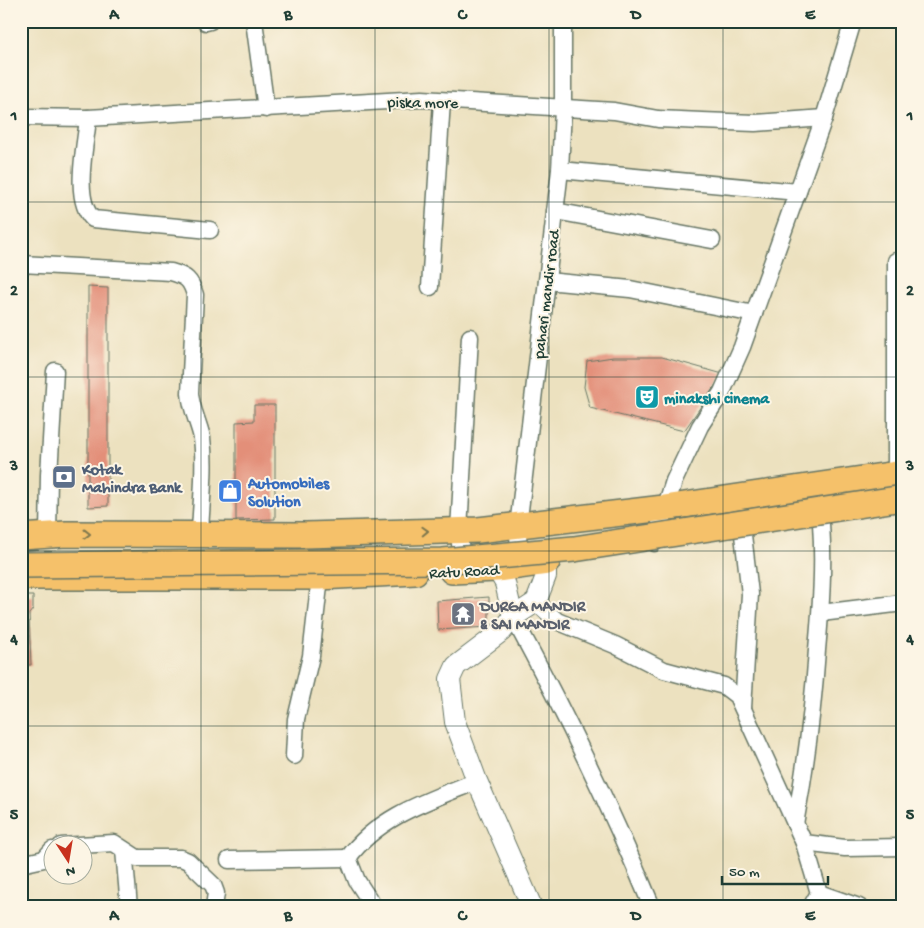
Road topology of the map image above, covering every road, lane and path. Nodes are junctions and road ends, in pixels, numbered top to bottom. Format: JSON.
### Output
{"nodes":[{"id":1,"x":210,"y":21,"type":"edge"},
{"id":2,"x":254,"y":21,"type":"edge"},
{"id":3,"x":563,"y":21,"type":"edge"},
{"id":4,"x":853,"y":21,"type":"edge"},
{"id":5,"x":206,"y":22,"type":"edge"},
{"id":6,"x":442,"y":100,"type":"junction"},
{"id":7,"x":266,"y":109,"type":"junction"},
{"id":8,"x":563,"y":109,"type":"junction"},
{"id":9,"x":21,"y":117,"type":"edge"},
{"id":10,"x":88,"y":118,"type":"junction"},
{"id":11,"x":824,"y":118,"type":"junction"},
{"id":12,"x":560,"y":170,"type":"junction"},
{"id":13,"x":798,"y":192,"type":"junction"},
{"id":14,"x":555,"y":211,"type":"junction"},
{"id":15,"x":210,"y":230,"type":"dead end"},
{"id":16,"x":712,"y":240,"type":"dead end"},
{"id":17,"x":896,"y":261,"type":"dead end"},
{"id":18,"x":21,"y":264,"type":"edge"},
{"id":19,"x":547,"y":281,"type":"junction"},
{"id":20,"x":430,"y":287,"type":"dead end"},
{"id":21,"x":754,"y":314,"type":"junction"},
{"id":22,"x":470,"y":337,"type":"dead end"},
{"id":23,"x":55,"y":371,"type":"dead end"},
{"id":24,"x":901,"y":477,"type":"edge"},
{"id":25,"x":903,"y":498,"type":"edge"},
{"id":26,"x":664,"y":508,"type":"junction"},
{"id":27,"x":903,"y":510,"type":"edge"},
{"id":28,"x":821,"y":523,"type":"junction"},
{"id":29,"x":518,"y":527,"type":"junction"},
{"id":30,"x":459,"y":530,"type":"junction"},
{"id":31,"x":200,"y":533,"type":"junction"},
{"id":32,"x":744,"y":535,"type":"junction"},
{"id":33,"x":48,"y":536,"type":"junction"},
{"id":34,"x":21,"y":537,"type":"edge"},
{"id":35,"x":652,"y":549,"type":"junction"},
{"id":36,"x":21,"y":552,"type":"edge"},
{"id":37,"x":546,"y":562,"type":"junction"},
{"id":38,"x":21,"y":566,"type":"edge"},
{"id":39,"x":508,"y":568,"type":"junction"},
{"id":40,"x":463,"y":570,"type":"junction"},
{"id":41,"x":21,"y":577,"type":"edge"},
{"id":42,"x":320,"y":577,"type":"junction"},
{"id":43,"x":536,"y":602,"type":"junction"},
{"id":44,"x":903,"y":603,"type":"edge"},
{"id":45,"x":821,"y":613,"type":"junction"},
{"id":46,"x":513,"y":617,"type":"junction"},
{"id":47,"x":743,"y":708,"type":"junction"},
{"id":48,"x":294,"y":756,"type":"dead end"},
{"id":49,"x":477,"y":781,"type":"junction"},
{"id":50,"x":795,"y":824,"type":"junction"},
{"id":51,"x":92,"y":843,"type":"edge"},
{"id":52,"x":804,"y":843,"type":"junction"},
{"id":53,"x":903,"y":847,"type":"edge"},
{"id":54,"x":124,"y":850,"type":"junction"},
{"id":55,"x":348,"y":858,"type":"junction"},
{"id":56,"x":42,"y":860,"type":"edge"},
{"id":57,"x":229,"y":860,"type":"dead end"},
{"id":58,"x":21,"y":864,"type":"edge"},
{"id":59,"x":815,"y":900,"type":"edge"},
{"id":60,"x":129,"y":907,"type":"edge"},
{"id":61,"x":214,"y":907,"type":"edge"},
{"id":62,"x":374,"y":907,"type":"edge"},
{"id":63,"x":532,"y":907,"type":"edge"},
{"id":64,"x":652,"y":907,"type":"edge"},
{"id":65,"x":859,"y":907,"type":"edge"}],
"edges":[{"from":1,"to":5,"type":"street"},
{"from":2,"to":7,"type":"street"},
{"from":3,"to":8,"type":"street","name":"pahari mandir road"},
{"from":4,"to":11,"type":"street"},
{"from":6,"to":7,"type":"street","name":"piska more"},
{"from":6,"to":8,"type":"street","name":"piska more"},
{"from":6,"to":20,"type":"street"},
{"from":7,"to":10,"type":"street","name":"piska more"},
{"from":8,"to":11,"type":"street","name":"piska more"},
{"from":8,"to":12,"type":"street","name":"pahari mandir road"},
{"from":9,"to":10,"type":"street","name":"piska more"},
{"from":10,"to":15,"type":"street"},
{"from":11,"to":13,"type":"street"},
{"from":12,"to":13,"type":"street"},
{"from":12,"to":14,"type":"street","name":"pahari mandir road"},
{"from":13,"to":21,"type":"street"},
{"from":14,"to":16,"type":"street"},
{"from":14,"to":19,"type":"street","name":"pahari mandir road"},
{"from":17,"to":24,"type":"street"},
{"from":18,"to":31,"type":"street"},
{"from":19,"to":21,"type":"street"},
{"from":19,"to":29,"type":"street","name":"pahari mandir road"},
{"from":21,"to":26,"type":"street"},
{"from":22,"to":30,"type":"street"},
{"from":23,"to":33,"type":"street"},
{"from":24,"to":26,"type":"main road"},
{"from":24,"to":36,"type":"main road"},
{"from":25,"to":38,"type":"main road","bridge":true},
{"from":26,"to":29,"type":"main road"},
{"from":26,"to":35,"type":"street"},
{"from":27,"to":28,"type":"main road","name":"Ratu Road"},
{"from":28,"to":32,"type":"main road","name":"Ratu Road"},
{"from":28,"to":45,"type":"street"},
{"from":29,"to":30,"type":"main road"},
{"from":29,"to":39,"type":"street","name":"pahari mandir road"},
{"from":31,"to":30,"type":"main road","one_way":true},
{"from":30,"to":40,"type":"street"},
{"from":33,"to":31,"type":"main road","one_way":true},
{"from":32,"to":35,"type":"main road","name":"Ratu Road"},
{"from":32,"to":47,"type":"street"},
{"from":33,"to":34,"type":"main road"},
{"from":35,"to":37,"type":"main road","name":"Ratu Road"},
{"from":37,"to":39,"type":"main road","name":"Ratu Road"},
{"from":37,"to":43,"type":"street"},
{"from":39,"to":40,"type":"main road","name":"Ratu Road"},
{"from":39,"to":46,"type":"street"},
{"from":40,"to":42,"type":"main road","name":"Ratu Road"},
{"from":41,"to":42,"type":"main road","name":"Ratu Road"},
{"from":42,"to":48,"type":"street"},
{"from":43,"to":46,"type":"street"},
{"from":43,"to":47,"type":"street"},
{"from":44,"to":45,"type":"street"},
{"from":45,"to":50,"type":"street"},
{"from":46,"to":49,"type":"street"},
{"from":46,"to":64,"type":"street"},
{"from":47,"to":50,"type":"street"},
{"from":49,"to":55,"type":"street"},
{"from":49,"to":63,"type":"street"},
{"from":50,"to":52,"type":"street"},
{"from":51,"to":54,"type":"street"},
{"from":52,"to":53,"type":"street"},
{"from":52,"to":59,"type":"street"},
{"from":54,"to":60,"type":"street"},
{"from":54,"to":61,"type":"street"},
{"from":55,"to":57,"type":"street"},
{"from":55,"to":62,"type":"street"},
{"from":56,"to":58,"type":"street"},
{"from":59,"to":65,"type":"street"}]}
